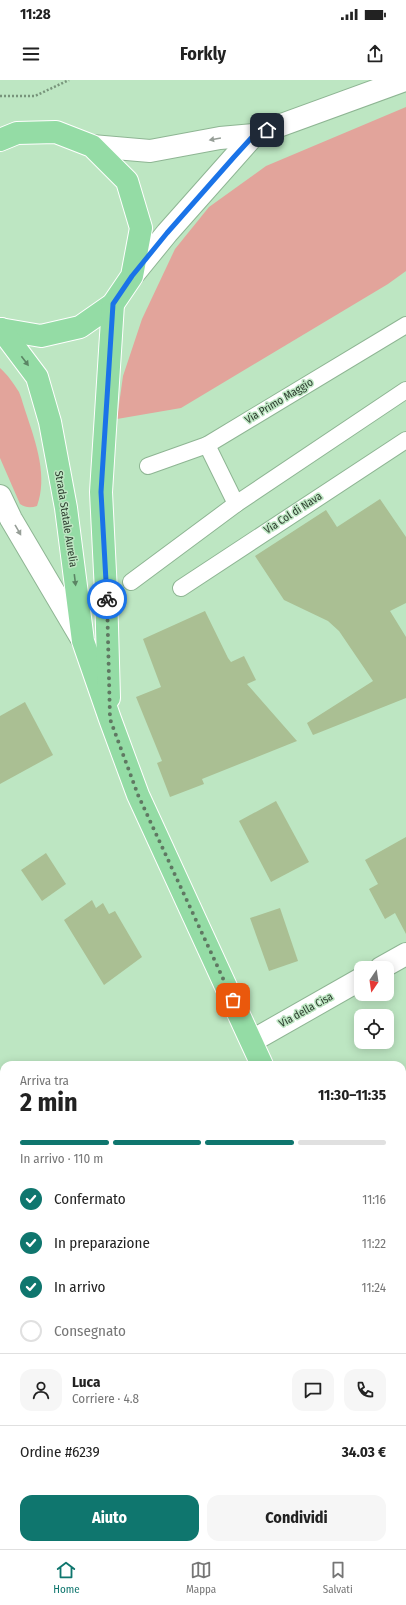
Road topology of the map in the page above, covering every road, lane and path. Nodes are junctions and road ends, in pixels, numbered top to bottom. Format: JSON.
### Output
{"nodes":[{"id":1,"x":69,"y":80,"type":"edge"},
{"id":2,"x":405,"y":80,"type":"edge"},
{"id":3,"x":0,"y":96,"type":"edge"},
{"id":4,"x":6,"y":133,"type":"edge"},
{"id":5,"x":254,"y":135,"type":"junction"},
{"id":6,"x":92,"y":146,"type":"junction"},
{"id":7,"x":132,"y":276,"type":"junction"},
{"id":8,"x":113,"y":304,"type":"junction"},
{"id":9,"x":406,"y":324,"type":"edge"},
{"id":10,"x":0,"y":329,"type":"edge"},
{"id":11,"x":406,"y":390,"type":"edge"},
{"id":12,"x":406,"y":440,"type":"edge"},
{"id":13,"x":207,"y":445,"type":"junction"},
{"id":14,"x":148,"y":466,"type":"dead end"},
{"id":15,"x":0,"y":496,"type":"edge"},
{"id":16,"x":236,"y":504,"type":"junction"},
{"id":17,"x":131,"y":582,"type":"dead end"},
{"id":18,"x":181,"y":588,"type":"dead end"},
{"id":19,"x":83,"y":641,"type":"junction"},
{"id":20,"x":110,"y":719,"type":"junction"},
{"id":21,"x":406,"y":954,"type":"edge"},
{"id":22,"x":394,"y":961,"type":"edge"},
{"id":23,"x":354,"y":983,"type":"edge"},
{"id":24,"x":252,"y":1041,"type":"junction"},
{"id":25,"x":260,"y":1061,"type":"edge"}],
"edges":[{"from":1,"to":3,"type":"path"},
{"from":2,"to":5,"type":"street"},
{"from":4,"to":6,"type":"main road"},
{"from":5,"to":6,"type":"street","one_way":true},
{"from":5,"to":7,"type":"street"},
{"from":6,"to":7,"type":"main road"},
{"from":7,"to":8,"type":"main road"},
{"from":8,"to":10,"type":"main road"},
{"from":8,"to":20,"type":"main road","name":"Strada Statale Aurelia"},
{"from":9,"to":13,"type":"lane","name":"Via Primo Maggio"},
{"from":10,"to":19,"type":"main road","name":"Strada Statale Aurelia","one_way":true},
{"from":11,"to":16,"type":"lane"},
{"from":12,"to":18,"type":"lane","name":"Via Col di Nava"},
{"from":13,"to":14,"type":"lane","name":"Via Primo Maggio"},
{"from":13,"to":16,"type":"lane"},
{"from":15,"to":19,"type":"street","one_way":true},
{"from":16,"to":17,"type":"lane"},
{"from":19,"to":20,"type":"main road","name":"Strada Statale Aurelia"},
{"from":20,"to":24,"type":"main road","name":"Strada Statale Aurelia"},
{"from":21,"to":22,"type":"street"},
{"from":23,"to":24,"type":"street","name":"Via della Cisa"},
{"from":24,"to":25,"type":"main road","name":"Strada Statale Aurelia"}]}
